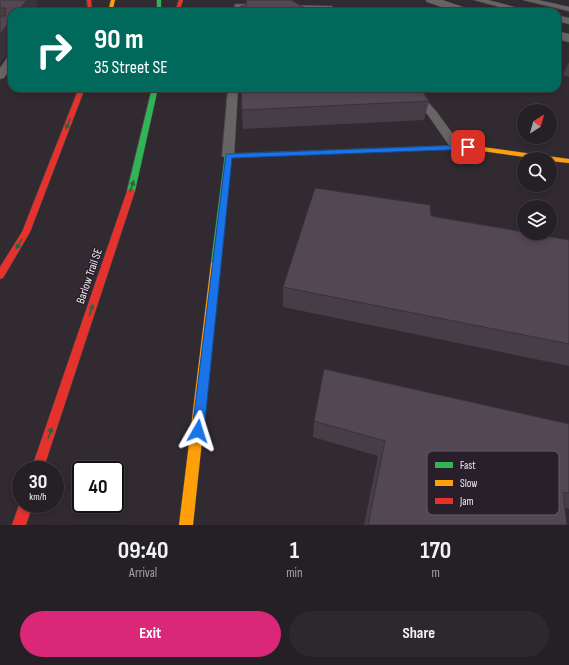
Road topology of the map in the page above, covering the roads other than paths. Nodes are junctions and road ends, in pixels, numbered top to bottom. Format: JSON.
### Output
{"nodes":[{"id":1,"x":431,"y":0,"type":"edge"},
{"id":2,"x":478,"y":0,"type":"edge"},
{"id":3,"x":527,"y":0,"type":"edge"},
{"id":4,"x":238,"y":6,"type":"edge"},
{"id":5,"x":329,"y":8,"type":"edge"},
{"id":6,"x":456,"y":8,"type":"edge"},
{"id":7,"x":512,"y":8,"type":"edge"},
{"id":8,"x":561,"y":8,"type":"edge"},
{"id":9,"x":8,"y":63,"type":"edge"},
{"id":10,"x":0,"y":76,"type":"edge"},
{"id":11,"x":80,"y":92,"type":"edge"},
{"id":12,"x":154,"y":92,"type":"edge"},
{"id":13,"x":233,"y":92,"type":"edge"},
{"id":14,"x":413,"y":92,"type":"edge"},
{"id":15,"x":457,"y":148,"type":"junction"},
{"id":16,"x":228,"y":156,"type":"junction"},
{"id":17,"x":569,"y":161,"type":"edge"},
{"id":18,"x":0,"y":275,"type":"edge"},
{"id":19,"x":40,"y":461,"type":"edge"},
{"id":20,"x":23,"y":513,"type":"edge"},
{"id":21,"x":19,"y":525,"type":"edge"},
{"id":22,"x":186,"y":525,"type":"edge"}],
"edges":[{"from":1,"to":6,"type":"street"},
{"from":2,"to":7,"type":"lane"},
{"from":3,"to":8,"type":"lane"},
{"from":4,"to":5,"type":"lane"},
{"from":9,"to":10,"type":"lane"},
{"from":11,"to":18,"type":"main road","one_way":true},
{"from":19,"to":12,"type":"main road","name":"Barlow Trail SE","one_way":true},
{"from":13,"to":16,"type":"lane"},
{"from":14,"to":15,"type":"lane"},
{"from":15,"to":16,"type":"main road"},
{"from":15,"to":17,"type":"main road"},
{"from":16,"to":22,"type":"main road"},
{"from":20,"to":21,"type":"main road"}]}
